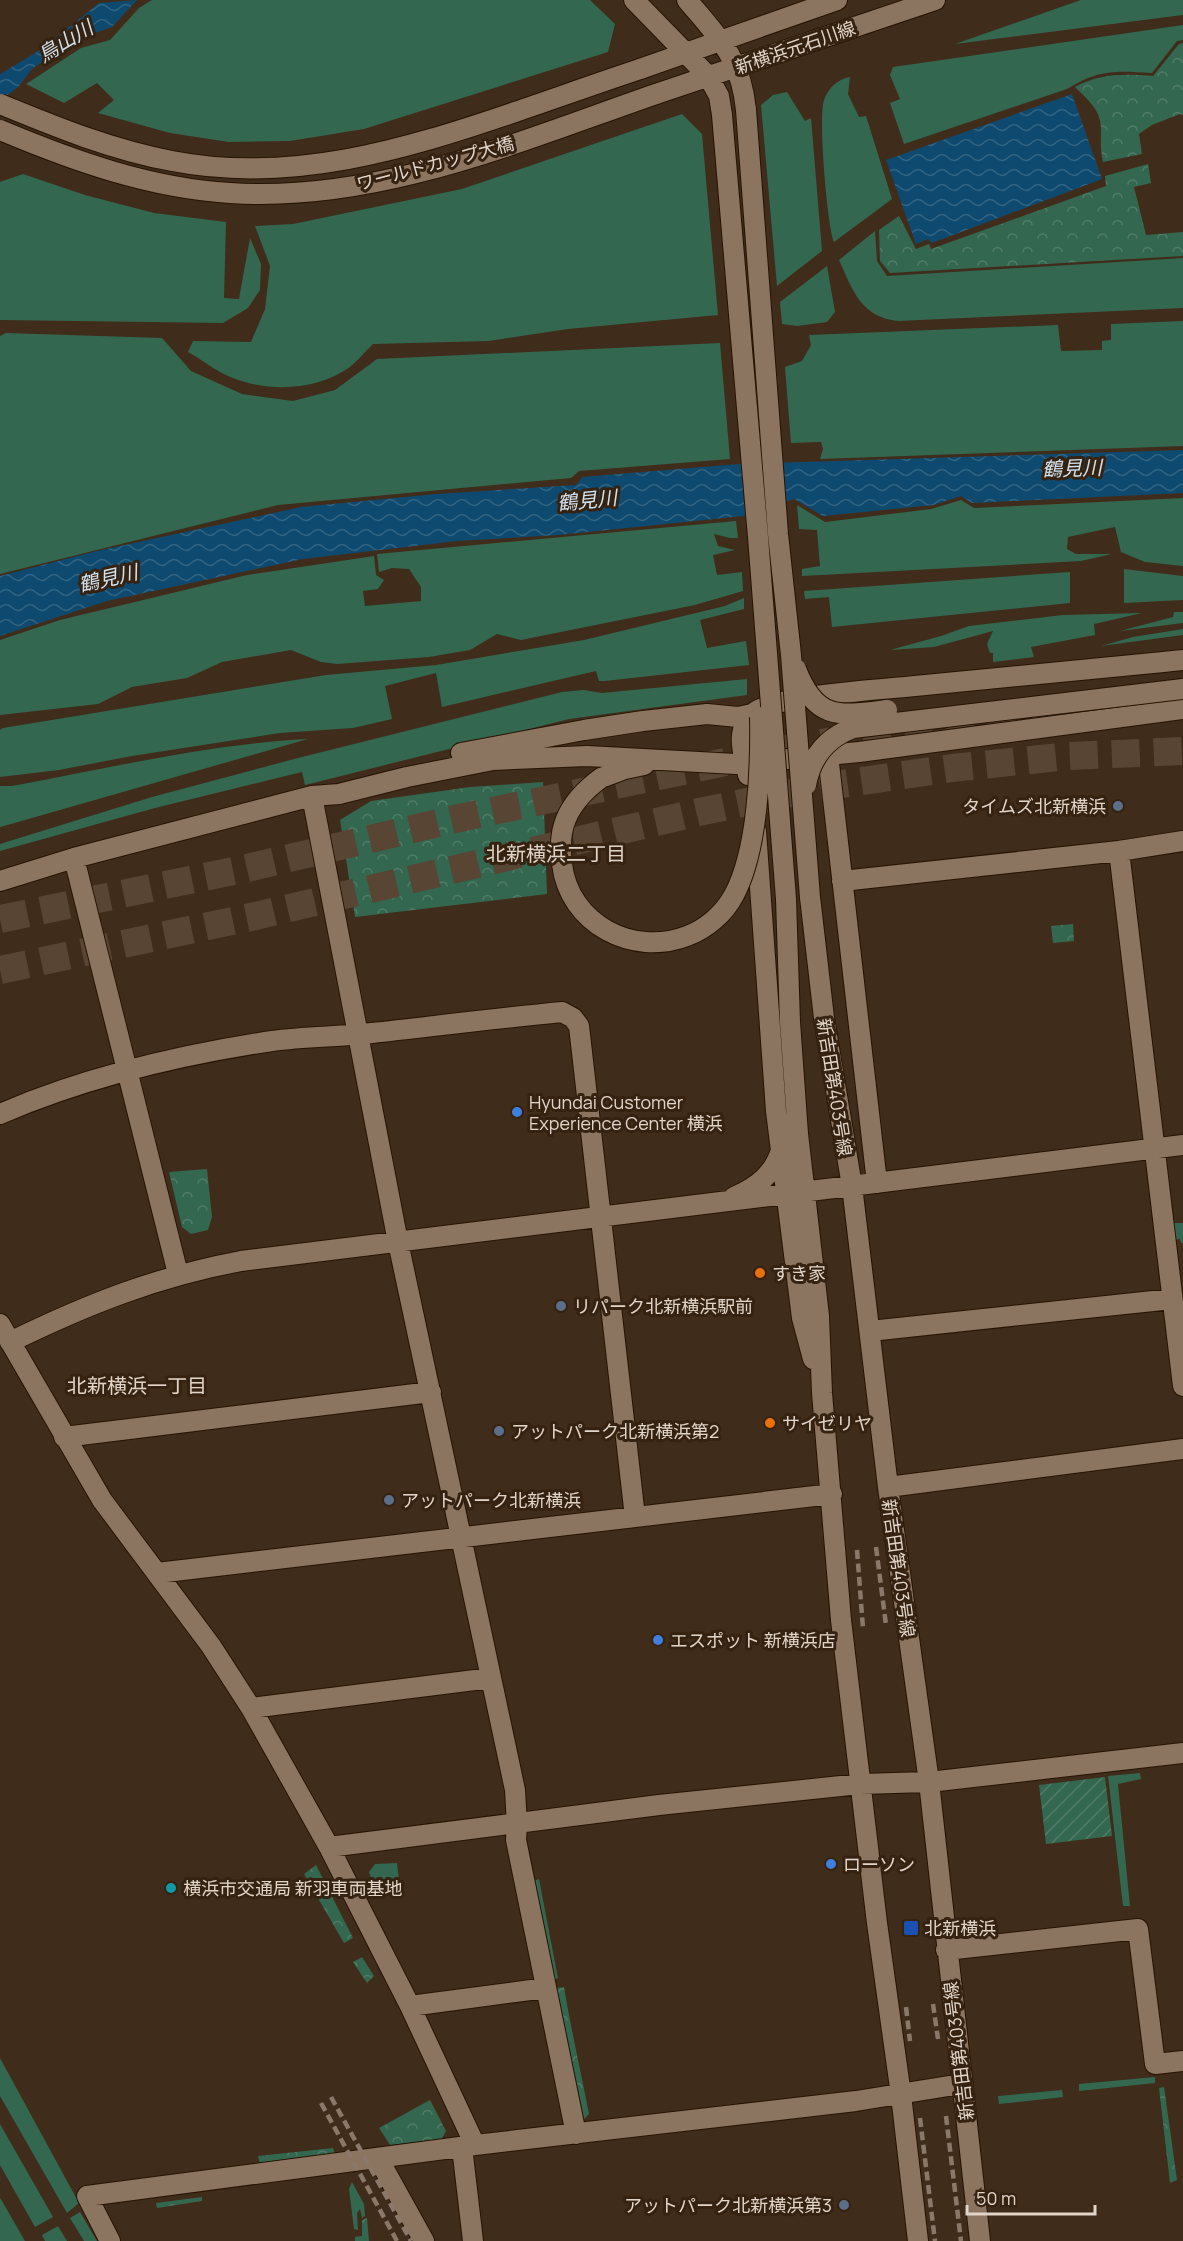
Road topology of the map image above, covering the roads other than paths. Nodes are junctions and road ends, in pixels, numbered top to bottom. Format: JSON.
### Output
{"nodes":[{"id":1,"x":634,"y":0,"type":"edge"},
{"id":2,"x":687,"y":0,"type":"edge"},
{"id":3,"x":837,"y":0,"type":"edge"},
{"id":4,"x":935,"y":0,"type":"edge"},
{"id":5,"x":721,"y":39,"type":"junction"},
{"id":6,"x":686,"y":52,"type":"junction"},
{"id":7,"x":737,"y":66,"type":"junction"},
{"id":8,"x":640,"y":69,"type":"joint"},
{"id":9,"x":708,"y":76,"type":"junction"},
{"id":10,"x":656,"y":94,"type":"joint"},
{"id":11,"x":0,"y":104,"type":"edge"},
{"id":12,"x":0,"y":130,"type":"edge"},
{"id":13,"x":791,"y":655,"type":"junction"},
{"id":14,"x":767,"y":657,"type":"junction"},
{"id":15,"x":1183,"y":660,"type":"edge"},
{"id":16,"x":1183,"y":677,"type":"edge"},
{"id":17,"x":1183,"y":689,"type":"edge"},
{"id":18,"x":1183,"y":709,"type":"edge"},
{"id":19,"x":757,"y":710,"type":"junction"},
{"id":20,"x":828,"y":755,"type":"junction"},
{"id":21,"x":674,"y":761,"type":"junction"},
{"id":22,"x":745,"y":764,"type":"junction"},
{"id":23,"x":312,"y":796,"type":"junction"},
{"id":24,"x":802,"y":802,"type":"junction"},
{"id":25,"x":1183,"y":841,"type":"edge"},
{"id":26,"x":1119,"y":851,"type":"junction"},
{"id":27,"x":74,"y":858,"type":"junction"},
{"id":28,"x":0,"y":881,"type":"edge"},
{"id":29,"x":842,"y":881,"type":"junction"},
{"id":30,"x":357,"y":1035,"type":"junction"},
{"id":31,"x":126,"y":1071,"type":"junction"},
{"id":32,"x":0,"y":1114,"type":"edge"},
{"id":33,"x":1183,"y":1145,"type":"edge"},
{"id":34,"x":1154,"y":1148,"type":"junction"},
{"id":35,"x":781,"y":1150,"type":"junction"},
{"id":36,"x":877,"y":1183,"type":"junction"},
{"id":37,"x":852,"y":1186,"type":"junction"},
{"id":38,"x":796,"y":1193,"type":"junction"},
{"id":39,"x":718,"y":1203,"type":"junction"},
{"id":40,"x":601,"y":1218,"type":"junction"},
{"id":41,"x":398,"y":1242,"type":"junction"},
{"id":42,"x":178,"y":1274,"type":"junction"},
{"id":43,"x":1172,"y":1299,"type":"junction"},
{"id":44,"x":0,"y":1324,"type":"edge"},
{"id":45,"x":870,"y":1331,"type":"junction"},
{"id":46,"x":10,"y":1342,"type":"junction"},
{"id":47,"x":1183,"y":1386,"type":"edge"},
{"id":48,"x":431,"y":1392,"type":"junction"},
{"id":49,"x":64,"y":1437,"type":"junction"},
{"id":50,"x":1183,"y":1449,"type":"edge"},
{"id":51,"x":888,"y":1487,"type":"junction"},
{"id":52,"x":832,"y":1494,"type":"junction"},
{"id":53,"x":635,"y":1517,"type":"junction"},
{"id":54,"x":462,"y":1537,"type":"junction"},
{"id":55,"x":157,"y":1574,"type":"junction"},
{"id":56,"x":491,"y":1678,"type":"junction"},
{"id":57,"x":251,"y":1708,"type":"junction"},
{"id":58,"x":1183,"y":1753,"type":"edge"},
{"id":59,"x":929,"y":1782,"type":"junction"},
{"id":60,"x":860,"y":1784,"type":"junction"},
{"id":61,"x":517,"y":1825,"type":"junction"},
{"id":62,"x":329,"y":1847,"type":"junction"},
{"id":63,"x":946,"y":1950,"type":"junction"},
{"id":64,"x":546,"y":1988,"type":"junction"},
{"id":65,"x":411,"y":2007,"type":"junction"},
{"id":66,"x":1183,"y":2061,"type":"edge"},
{"id":67,"x":961,"y":2084,"type":"junction"},
{"id":68,"x":901,"y":2095,"type":"junction"},
{"id":69,"x":576,"y":2134,"type":"junction"},
{"id":70,"x":469,"y":2146,"type":"junction"},
{"id":71,"x":378,"y":2158,"type":"junction"},
{"id":72,"x":110,"y":2241,"type":"edge"},
{"id":73,"x":424,"y":2241,"type":"edge"},
{"id":74,"x":473,"y":2241,"type":"edge"},
{"id":75,"x":918,"y":2241,"type":"edge"},
{"id":76,"x":980,"y":2241,"type":"edge"}],
"edges":[{"from":1,"to":6,"type":"street","name":"新吉田第403号線"},
{"from":2,"to":5,"type":"street"},
{"from":3,"to":5,"type":"street","name":"新横浜元石川線"},
{"from":4,"to":7,"type":"street","name":"新横浜元石川線"},
{"from":5,"to":6,"type":"street","name":"新横浜元石川線"},
{"from":5,"to":7,"type":"street"},
{"from":6,"to":8,"type":"street","name":"新横浜元石川線"},
{"from":6,"to":9,"type":"street","name":"新吉田第403号線"},
{"from":7,"to":9,"type":"street","name":"新横浜元石川線"},
{"from":7,"to":13,"type":"street","bridge":true},
{"from":8,"to":11,"type":"street","name":"ワールドカップ大橋","bridge":true},
{"from":9,"to":10,"type":"street","name":"新横浜元石川線"},
{"from":9,"to":14,"type":"street","name":"新吉田第403号線","bridge":true},
{"from":10,"to":12,"type":"street","name":"ワールドカップ大橋","bridge":true},
{"from":13,"to":16,"type":"street","bridge":true},
{"from":13,"to":24,"type":"street","name":"新吉田第403号線","bridge":true},
{"from":14,"to":21,"type":"street","bridge":true},
{"from":14,"to":38,"type":"street","name":"新吉田第403号線","bridge":true},
{"from":15,"to":19,"type":"street"},
{"from":17,"to":24,"type":"street","bridge":true},
{"from":18,"to":20,"type":"street"},
{"from":19,"to":22,"type":"street"},
{"from":19,"to":23,"type":"street"},
{"from":20,"to":22,"type":"street"},
{"from":20,"to":29,"type":"street"},
{"from":21,"to":22,"type":"street"},
{"from":21,"to":23,"type":"street"},
{"from":22,"to":35,"type":"street"},
{"from":23,"to":27,"type":"street"},
{"from":23,"to":30,"type":"street"},
{"from":24,"to":37,"type":"street","name":"新吉田第403号線","bridge":true},
{"from":25,"to":26,"type":"street"},
{"from":26,"to":29,"type":"street"},
{"from":26,"to":34,"type":"street"},
{"from":27,"to":28,"type":"street"},
{"from":27,"to":31,"type":"street"},
{"from":29,"to":36,"type":"street"},
{"from":30,"to":31,"type":"street"},
{"from":30,"to":40,"type":"street"},
{"from":30,"to":41,"type":"street"},
{"from":31,"to":32,"type":"street"},
{"from":31,"to":42,"type":"street"},
{"from":33,"to":34,"type":"street"},
{"from":34,"to":36,"type":"street"},
{"from":34,"to":43,"type":"street"},
{"from":35,"to":38,"type":"street"},
{"from":35,"to":39,"type":"street"},
{"from":36,"to":37,"type":"street"},
{"from":37,"to":38,"type":"street"},
{"from":37,"to":45,"type":"street","name":"新吉田第403号線"},
{"from":38,"to":39,"type":"street"},
{"from":38,"to":52,"type":"street","name":"新吉田第403号線"},
{"from":39,"to":40,"type":"street"},
{"from":40,"to":41,"type":"street"},
{"from":40,"to":53,"type":"street"},
{"from":41,"to":42,"type":"street"},
{"from":41,"to":48,"type":"street"},
{"from":42,"to":46,"type":"street"},
{"from":43,"to":45,"type":"street"},
{"from":43,"to":47,"type":"street"},
{"from":44,"to":46,"type":"street"},
{"from":45,"to":51,"type":"street","name":"新吉田第403号線"},
{"from":46,"to":49,"type":"street"},
{"from":48,"to":49,"type":"street"},
{"from":48,"to":54,"type":"street"},
{"from":49,"to":55,"type":"street"},
{"from":50,"to":51,"type":"street"},
{"from":51,"to":59,"type":"street","name":"新吉田第403号線"},
{"from":52,"to":53,"type":"street"},
{"from":52,"to":60,"type":"street","name":"新吉田第403号線"},
{"from":53,"to":54,"type":"street"},
{"from":54,"to":55,"type":"street"},
{"from":54,"to":56,"type":"street"},
{"from":55,"to":57,"type":"street"},
{"from":56,"to":57,"type":"street"},
{"from":56,"to":61,"type":"street"},
{"from":57,"to":62,"type":"street"},
{"from":58,"to":59,"type":"street"},
{"from":59,"to":60,"type":"street"},
{"from":59,"to":63,"type":"street","name":"新吉田第403号線"},
{"from":60,"to":61,"type":"street"},
{"from":60,"to":68,"type":"street","name":"新吉田第403号線"},
{"from":61,"to":62,"type":"street"},
{"from":61,"to":64,"type":"street"},
{"from":62,"to":65,"type":"street"},
{"from":63,"to":66,"type":"street"},
{"from":63,"to":67,"type":"street","name":"新吉田第403号線"},
{"from":64,"to":65,"type":"street"},
{"from":64,"to":69,"type":"street"},
{"from":65,"to":70,"type":"street"},
{"from":67,"to":68,"type":"street"},
{"from":67,"to":76,"type":"street","name":"新吉田第403号線"},
{"from":68,"to":69,"type":"street"},
{"from":68,"to":75,"type":"street","name":"新吉田第403号線"},
{"from":69,"to":70,"type":"street"},
{"from":70,"to":71,"type":"street"},
{"from":70,"to":74,"type":"street"},
{"from":71,"to":72,"type":"street"},
{"from":71,"to":73,"type":"street"}]}
